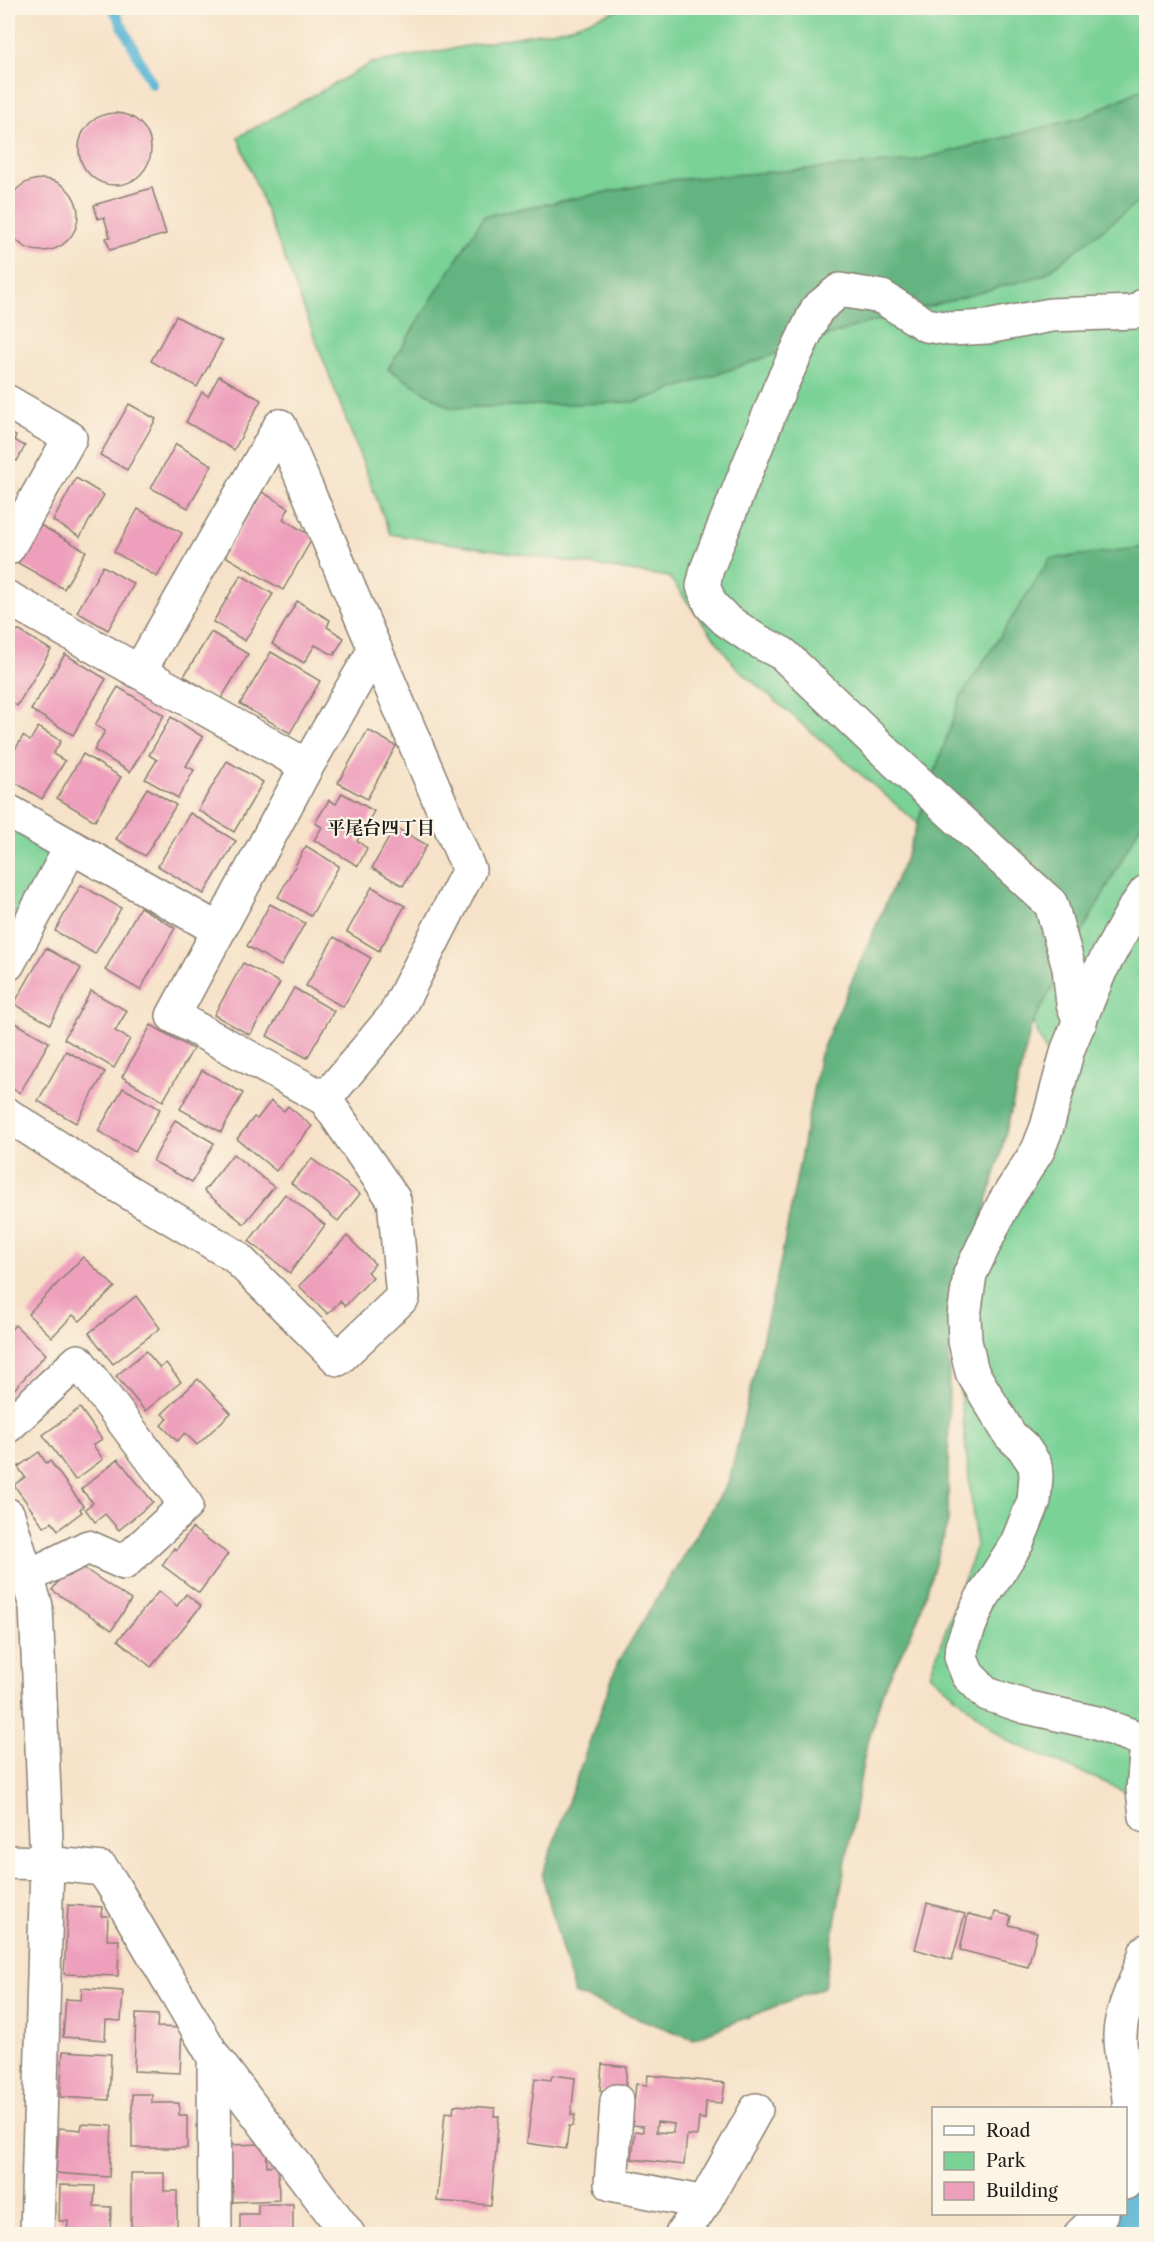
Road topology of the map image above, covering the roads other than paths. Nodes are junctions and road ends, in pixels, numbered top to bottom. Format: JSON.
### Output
{"nodes":[{"id":1,"x":1146,"y":304,"type":"edge"},
{"id":2,"x":8,"y":402,"type":"edge"},
{"id":3,"x":8,"y":548,"type":"edge"},
{"id":4,"x":8,"y":598,"type":"edge"},
{"id":5,"x":375,"y":650,"type":"junction"},
{"id":6,"x":139,"y":672,"type":"junction"},
{"id":7,"x":307,"y":766,"type":"junction"},
{"id":8,"x":8,"y":811,"type":"edge"},
{"id":9,"x":71,"y":847,"type":"junction"},
{"id":10,"x":1146,"y":892,"type":"edge"},
{"id":11,"x":219,"y":930,"type":"junction"},
{"id":12,"x":8,"y":964,"type":"edge"},
{"id":13,"x":1080,"y":1022,"type":"junction"},
{"id":14,"x":325,"y":1099,"type":"junction"},
{"id":15,"x":8,"y":1115,"type":"edge"},
{"id":16,"x":8,"y":1426,"type":"edge"},
{"id":17,"x":8,"y":1515,"type":"edge"},
{"id":18,"x":27,"y":1577,"type":"junction"},
{"id":19,"x":1146,"y":1741,"type":"edge"},
{"id":20,"x":1146,"y":1754,"type":"edge"},
{"id":21,"x":1146,"y":1816,"type":"edge"},
{"id":22,"x":8,"y":1862,"type":"edge"},
{"id":23,"x":47,"y":1863,"type":"junction"},
{"id":24,"x":1146,"y":1951,"type":"edge"},
{"id":25,"x":214,"y":2057,"type":"junction"},
{"id":26,"x":617,"y":2101,"type":"dead end"},
{"id":27,"x":756,"y":2110,"type":"dead end"},
{"id":28,"x":1127,"y":2172,"type":"edge"},
{"id":29,"x":704,"y":2203,"type":"junction"},
{"id":30,"x":1101,"y":2215,"type":"edge"},
{"id":31,"x":37,"y":2235,"type":"edge"},
{"id":32,"x":215,"y":2235,"type":"edge"},
{"id":33,"x":348,"y":2235,"type":"edge"},
{"id":34,"x":682,"y":2235,"type":"edge"},
{"id":35,"x":1081,"y":2235,"type":"edge"}],
"edges":[{"from":1,"to":13,"type":"street"},
{"from":2,"to":3,"type":"street"},
{"from":4,"to":6,"type":"street"},
{"from":5,"to":6,"type":"street"},
{"from":5,"to":7,"type":"street"},
{"from":5,"to":14,"type":"street"},
{"from":6,"to":7,"type":"street"},
{"from":7,"to":11,"type":"street"},
{"from":8,"to":9,"type":"street"},
{"from":9,"to":11,"type":"street"},
{"from":9,"to":12,"type":"street"},
{"from":10,"to":13,"type":"street"},
{"from":11,"to":14,"type":"street"},
{"from":13,"to":19,"type":"street"},
{"from":14,"to":15,"type":"street"},
{"from":16,"to":18,"type":"street"},
{"from":17,"to":18,"type":"street"},
{"from":18,"to":23,"type":"street"},
{"from":20,"to":21,"type":"street"},
{"from":22,"to":23,"type":"street"},
{"from":23,"to":25,"type":"street"},
{"from":23,"to":31,"type":"street"},
{"from":24,"to":28,"type":"street"},
{"from":25,"to":32,"type":"street"},
{"from":25,"to":33,"type":"street"},
{"from":26,"to":29,"type":"street"},
{"from":27,"to":29,"type":"street"},
{"from":29,"to":34,"type":"street"},
{"from":30,"to":35,"type":"street"}]}
